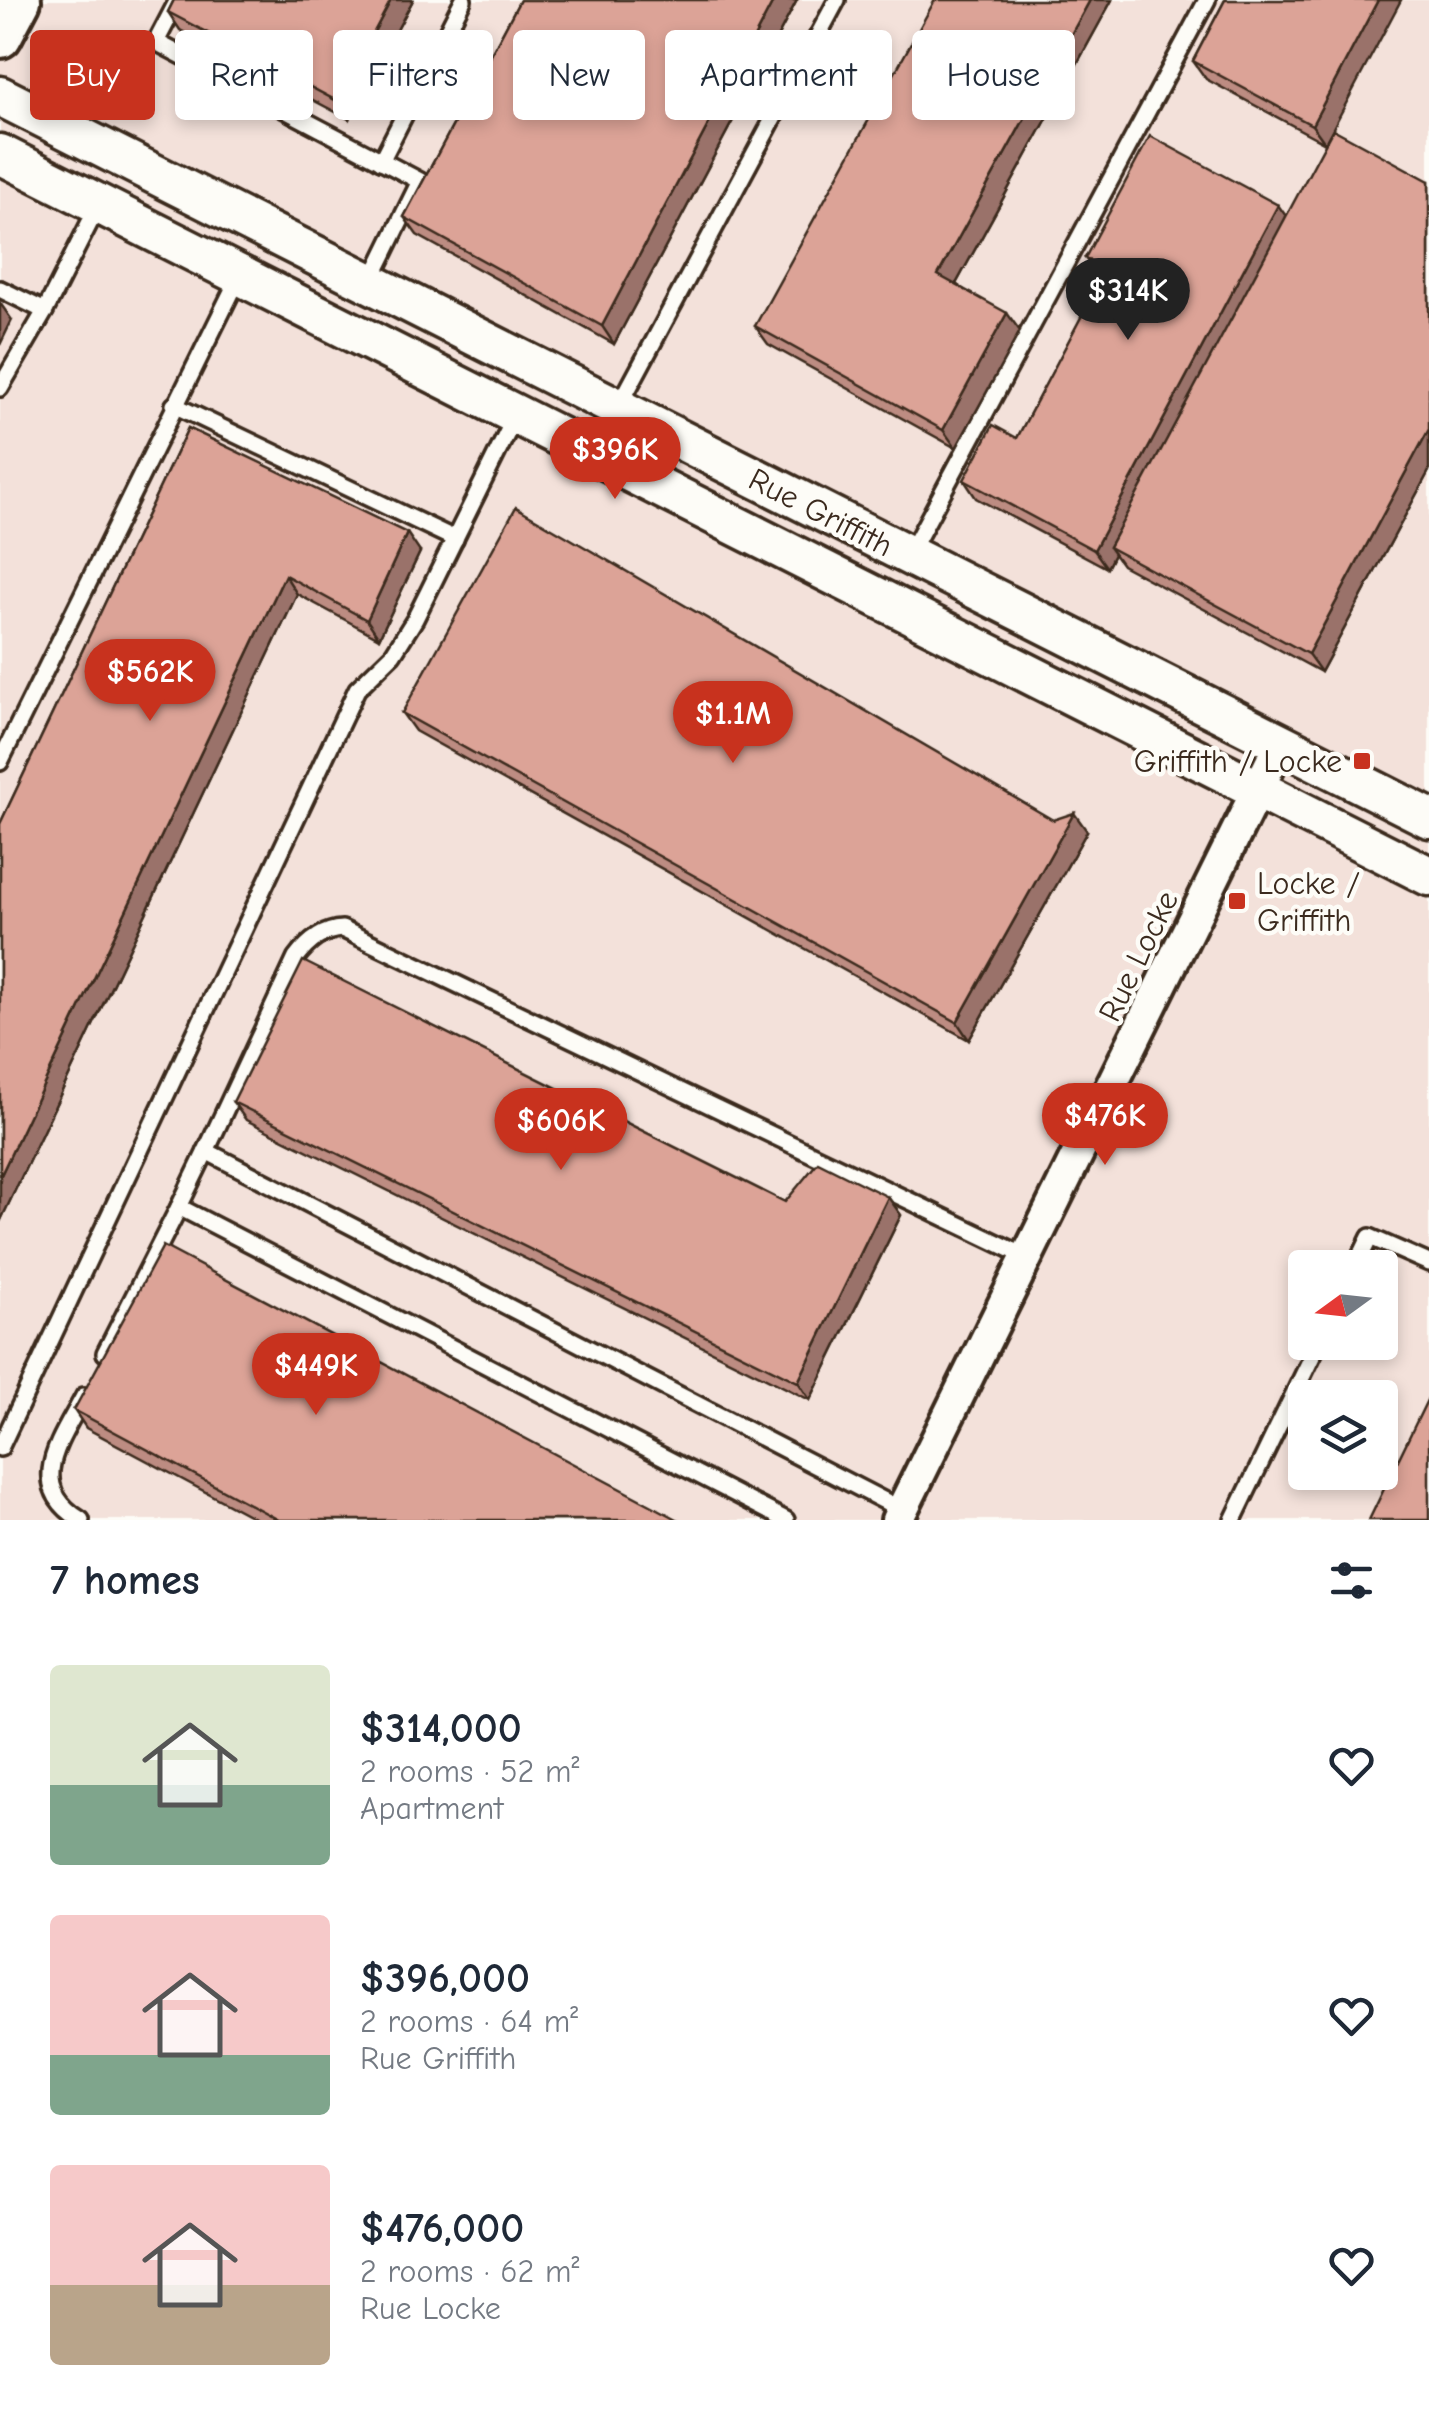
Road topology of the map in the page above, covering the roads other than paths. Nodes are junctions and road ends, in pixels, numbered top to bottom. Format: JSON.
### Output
{"nodes":[{"id":1,"x":19,"y":0,"type":"edge"},
{"id":2,"x":178,"y":0,"type":"edge"},
{"id":3,"x":463,"y":0,"type":"edge"},
{"id":4,"x":837,"y":0,"type":"edge"},
{"id":5,"x":1208,"y":0,"type":"edge"},
{"id":6,"x":0,"y":36,"type":"edge"},
{"id":7,"x":0,"y":96,"type":"edge"},
{"id":8,"x":0,"y":154,"type":"edge"},
{"id":9,"x":381,"y":160,"type":"junction"},
{"id":10,"x":99,"y":204,"type":"junction"},
{"id":11,"x":240,"y":275,"type":"junction"},
{"id":12,"x":370,"y":284,"type":"junction"},
{"id":13,"x":0,"y":289,"type":"edge"},
{"id":14,"x":45,"y":311,"type":"junction"},
{"id":15,"x":0,"y":388,"type":"edge"},
{"id":16,"x":174,"y":405,"type":"junction"},
{"id":17,"x":618,"y":409,"type":"junction"},
{"id":18,"x":516,"y":414,"type":"junction"},
{"id":19,"x":455,"y":539,"type":"junction"},
{"id":20,"x":908,"y":556,"type":"junction"},
{"id":21,"x":1280,"y":744,"type":"junction"},
{"id":22,"x":0,"y":762,"type":"edge"},
{"id":23,"x":1260,"y":790,"type":"junction"},
{"id":24,"x":1429,"y":818,"type":"edge"},
{"id":25,"x":1429,"y":876,"type":"edge"},
{"id":26,"x":206,"y":1152,"type":"junction"},
{"id":27,"x":180,"y":1207,"type":"junction"},
{"id":28,"x":1364,"y":1250,"type":"edge"},
{"id":29,"x":1027,"y":1257,"type":"junction"},
{"id":30,"x":1429,"y":1263,"type":"edge"},
{"id":31,"x":1310,"y":1360,"type":"edge"},
{"id":32,"x":100,"y":1364,"type":"edge"},
{"id":33,"x":91,"y":1382,"type":"edge"},
{"id":34,"x":0,"y":1448,"type":"edge"},
{"id":35,"x":899,"y":1515,"type":"edge"},
{"id":36,"x":81,"y":1520,"type":"edge"},
{"id":37,"x":786,"y":1520,"type":"edge"},
{"id":38,"x":1233,"y":1520,"type":"edge"}],
"edges":[{"from":1,"to":6,"type":"main road"},
{"from":2,"to":9,"type":"lane"},
{"from":3,"to":9,"type":"lane"},
{"from":4,"to":17,"type":"lane"},
{"from":5,"to":20,"type":"lane"},
{"from":7,"to":12,"type":"street","name":"Rue Griffith"},
{"from":8,"to":10,"type":"street","name":"Rue Griffith"},
{"from":9,"to":12,"type":"lane"},
{"from":10,"to":11,"type":"street","name":"Rue Griffith"},
{"from":10,"to":14,"type":"lane"},
{"from":11,"to":16,"type":"lane"},
{"from":11,"to":18,"type":"street","name":"Rue Griffith"},
{"from":12,"to":17,"type":"street","name":"Rue Griffith"},
{"from":13,"to":14,"type":"lane"},
{"from":14,"to":15,"type":"lane"},
{"from":16,"to":19,"type":"lane"},
{"from":16,"to":22,"type":"lane"},
{"from":17,"to":20,"type":"street","name":"Rue Griffith"},
{"from":18,"to":19,"type":"lane"},
{"from":18,"to":23,"type":"street","name":"Rue Griffith"},
{"from":19,"to":34,"type":"lane"},
{"from":20,"to":21,"type":"street","name":"Rue Griffith"},
{"from":21,"to":23,"type":"street","name":"Rue Locke"},
{"from":21,"to":24,"type":"street","name":"Rue Griffith"},
{"from":23,"to":25,"type":"street","name":"Rue Griffith"},
{"from":23,"to":29,"type":"street","name":"Rue Locke"},
{"from":26,"to":27,"type":"lane"},
{"from":26,"to":29,"type":"lane"},
{"from":26,"to":35,"type":"lane"},
{"from":27,"to":32,"type":"lane"},
{"from":27,"to":37,"type":"lane"},
{"from":28,"to":30,"type":"lane"},
{"from":29,"to":35,"type":"street","name":"Rue Locke"},
{"from":31,"to":38,"type":"lane"},
{"from":33,"to":36,"type":"lane"}]}
